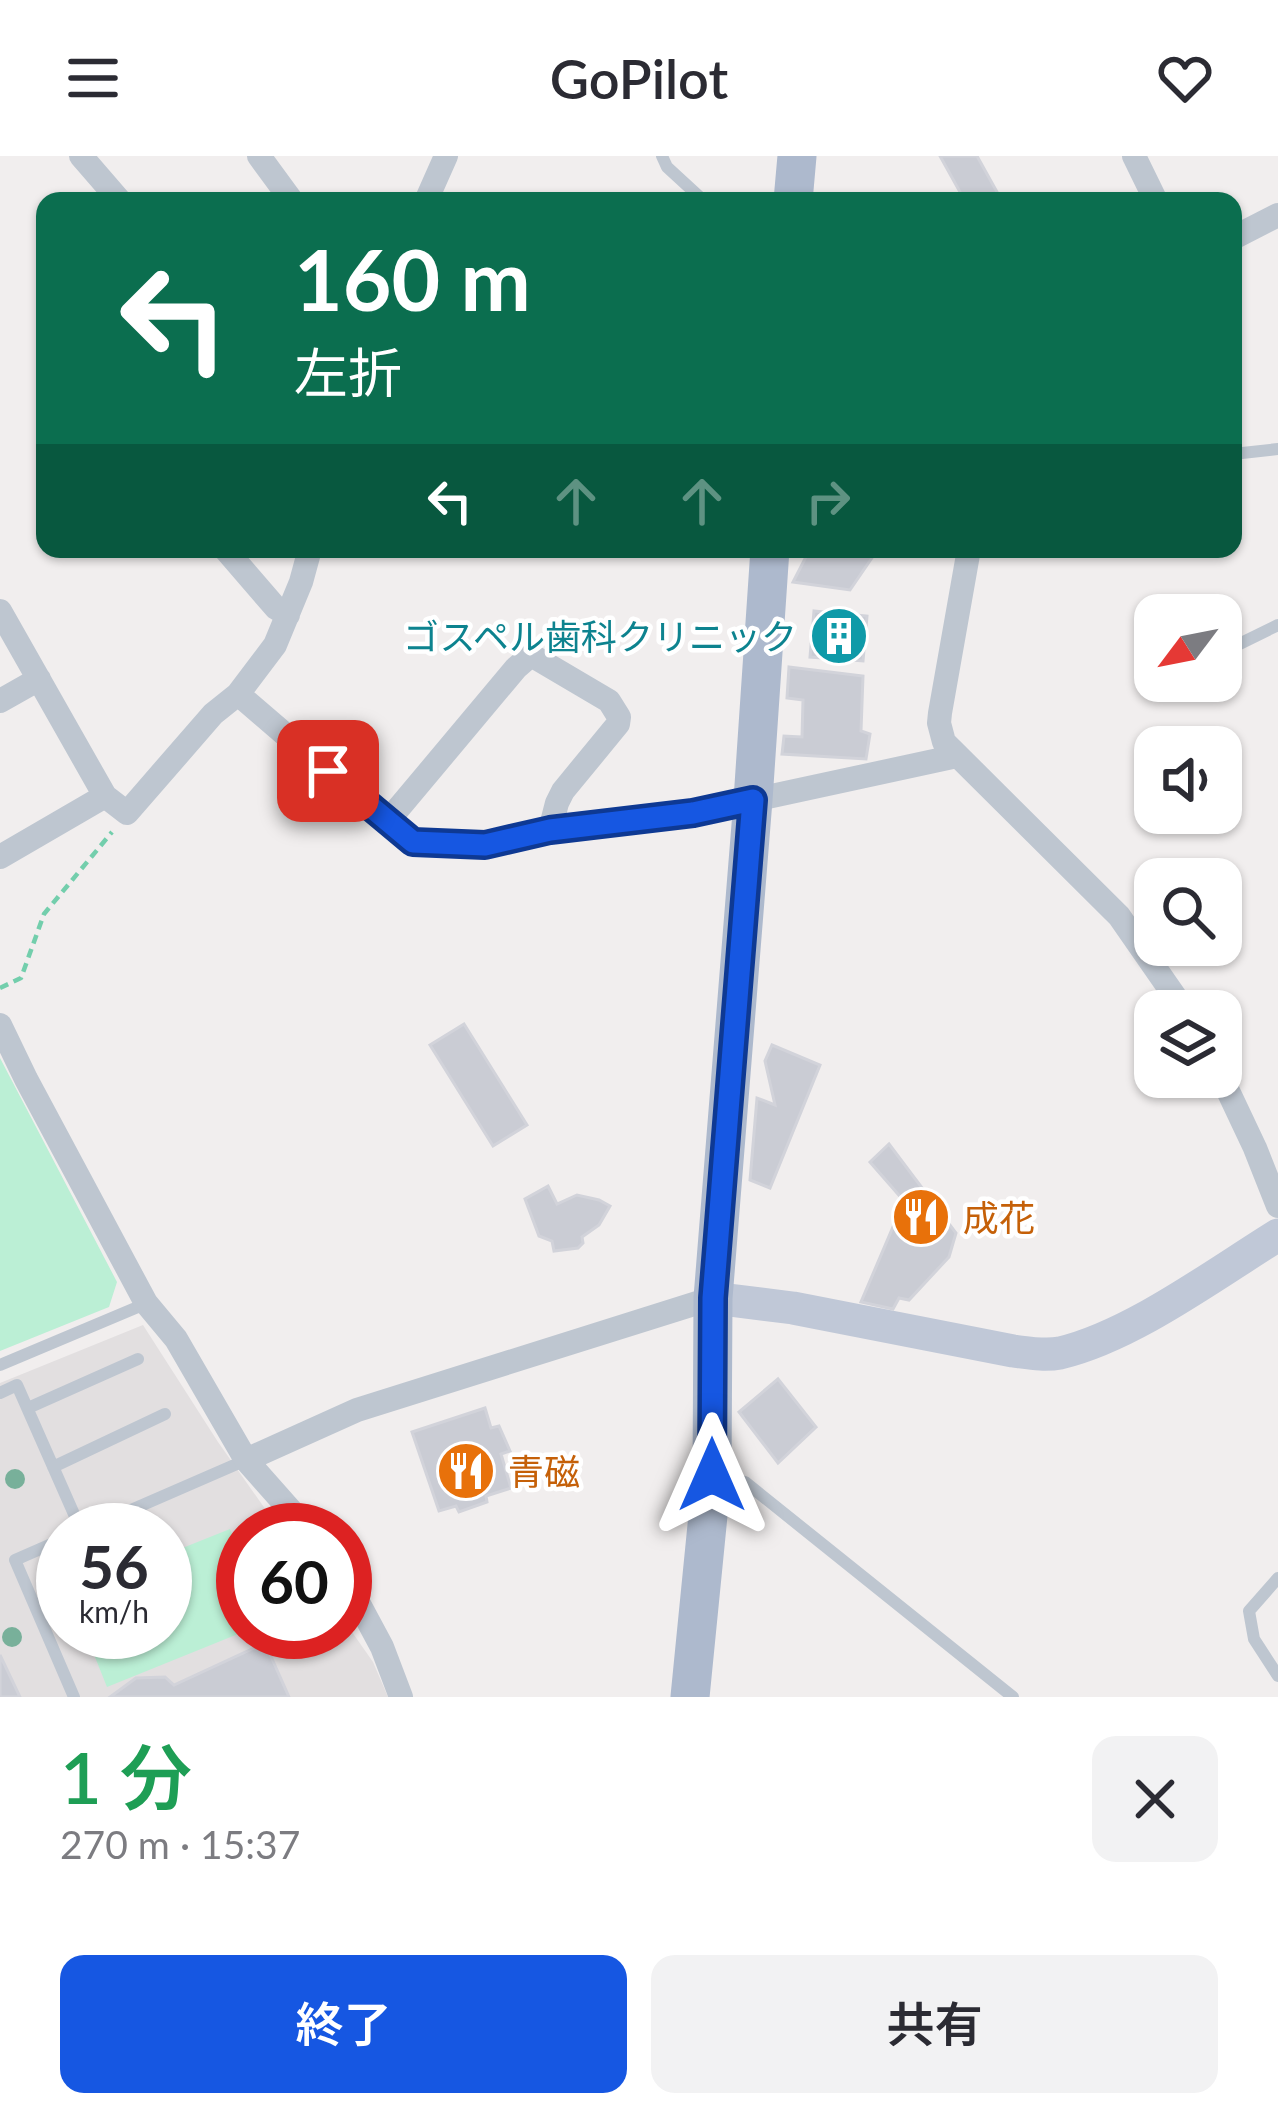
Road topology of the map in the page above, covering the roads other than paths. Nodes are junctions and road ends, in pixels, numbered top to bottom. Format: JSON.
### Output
{"nodes":[{"id":1,"x":81,"y":156,"type":"edge"},
{"id":2,"x":259,"y":156,"type":"edge"},
{"id":3,"x":446,"y":156,"type":"edge"},
{"id":4,"x":662,"y":156,"type":"edge"},
{"id":5,"x":796,"y":156,"type":"edge"},
{"id":6,"x":1134,"y":156,"type":"edge"},
{"id":7,"x":112,"y":192,"type":"edge"},
{"id":8,"x":285,"y":192,"type":"edge"},
{"id":9,"x":430,"y":192,"type":"edge"},
{"id":10,"x":694,"y":192,"type":"edge"},
{"id":11,"x":794,"y":192,"type":"edge"},
{"id":12,"x":1152,"y":192,"type":"edge"},
{"id":13,"x":1278,"y":215,"type":"edge"},
{"id":14,"x":1242,"y":233,"type":"edge"},
{"id":15,"x":1278,"y":449,"type":"edge"},
{"id":16,"x":1242,"y":453,"type":"edge"},
{"id":17,"x":233,"y":558,"type":"edge"},
{"id":18,"x":308,"y":558,"type":"edge"},
{"id":19,"x":769,"y":558,"type":"edge"},
{"id":20,"x":967,"y":558,"type":"edge"},
{"id":21,"x":0,"y":611,"type":"edge"},
{"id":22,"x":288,"y":615,"type":"junction"},
{"id":23,"x":1277,"y":626,"type":"edge"},
{"id":24,"x":1242,"y":643,"type":"edge"},
{"id":25,"x":39,"y":679,"type":"junction"},
{"id":26,"x":238,"y":694,"type":"junction"},
{"id":27,"x":0,"y":701,"type":"edge"},
{"id":28,"x":957,"y":756,"type":"junction"},
{"id":29,"x":106,"y":796,"type":"junction"},
{"id":30,"x":753,"y":800,"type":"junction"},
{"id":31,"x":387,"y":822,"type":"junction"},
{"id":32,"x":550,"y":830,"type":"junction"},
{"id":33,"x":0,"y":857,"type":"edge"},
{"id":34,"x":1170,"y":990,"type":"edge"},
{"id":35,"x":0,"y":1025,"type":"edge"},
{"id":36,"x":1231,"y":1098,"type":"edge"},
{"id":37,"x":1278,"y":1206,"type":"edge"},
{"id":38,"x":1278,"y":1235,"type":"edge"},
{"id":39,"x":713,"y":1298,"type":"junction"},
{"id":40,"x":146,"y":1303,"type":"junction"},
{"id":41,"x":138,"y":1359,"type":"dead end"},
{"id":42,"x":0,"y":1365,"type":"edge"},
{"id":43,"x":0,"y":1393,"type":"edge"},
{"id":44,"x":28,"y":1408,"type":"junction"},
{"id":45,"x":165,"y":1414,"type":"dead end"},
{"id":46,"x":246,"y":1460,"type":"junction"},
{"id":47,"x":53,"y":1467,"type":"junction"},
{"id":48,"x":712,"y":1475,"type":"junction"},
{"id":49,"x":70,"y":1503,"type":"edge"},
{"id":50,"x":157,"y":1503,"type":"edge"},
{"id":51,"x":284,"y":1503,"type":"edge"},
{"id":52,"x":36,"y":1551,"type":"edge"},
{"id":53,"x":1278,"y":1578,"type":"edge"},
{"id":54,"x":36,"y":1609,"type":"edge"},
{"id":55,"x":372,"y":1627,"type":"edge"},
{"id":56,"x":58,"y":1659,"type":"edge"},
{"id":57,"x":1278,"y":1676,"type":"edge"},
{"id":58,"x":74,"y":1697,"type":"edge"},
{"id":59,"x":401,"y":1697,"type":"edge"},
{"id":60,"x":690,"y":1697,"type":"edge"},
{"id":61,"x":1013,"y":1697,"type":"edge"}],
"edges":[{"from":1,"to":7,"type":"street"},
{"from":2,"to":8,"type":"street"},
{"from":3,"to":9,"type":"street"},
{"from":4,"to":10,"type":"lane"},
{"from":5,"to":11,"type":"main road"},
{"from":6,"to":12,"type":"street"},
{"from":13,"to":14,"type":"street"},
{"from":15,"to":16,"type":"lane"},
{"from":17,"to":22,"type":"street"},
{"from":18,"to":22,"type":"street"},
{"from":19,"to":30,"type":"main road"},
{"from":20,"to":28,"type":"street"},
{"from":21,"to":25,"type":"street"},
{"from":22,"to":26,"type":"street"},
{"from":23,"to":24,"type":"lane"},
{"from":25,"to":27,"type":"street"},
{"from":25,"to":29,"type":"street"},
{"from":26,"to":29,"type":"street"},
{"from":26,"to":31,"type":"street"},
{"from":28,"to":30,"type":"street"},
{"from":28,"to":34,"type":"street"},
{"from":29,"to":33,"type":"street"},
{"from":30,"to":32,"type":"street"},
{"from":30,"to":39,"type":"main road"},
{"from":31,"to":32,"type":"street"},
{"from":31,"to":32,"type":"street"},
{"from":35,"to":40,"type":"street"},
{"from":36,"to":37,"type":"street"},
{"from":38,"to":39,"type":"street"},
{"from":39,"to":46,"type":"street"},
{"from":39,"to":48,"type":"main road"},
{"from":40,"to":42,"type":"lane"},
{"from":40,"to":46,"type":"street"},
{"from":41,"to":44,"type":"lane"},
{"from":43,"to":44,"type":"lane"},
{"from":44,"to":47,"type":"lane"},
{"from":45,"to":47,"type":"lane"},
{"from":46,"to":50,"type":"lane"},
{"from":46,"to":51,"type":"street"},
{"from":47,"to":49,"type":"lane"},
{"from":48,"to":60,"type":"main road"},
{"from":48,"to":61,"type":"lane"},
{"from":52,"to":54,"type":"lane"},
{"from":53,"to":57,"type":"lane"},
{"from":55,"to":59,"type":"street"},
{"from":56,"to":58,"type":"lane"}]}
